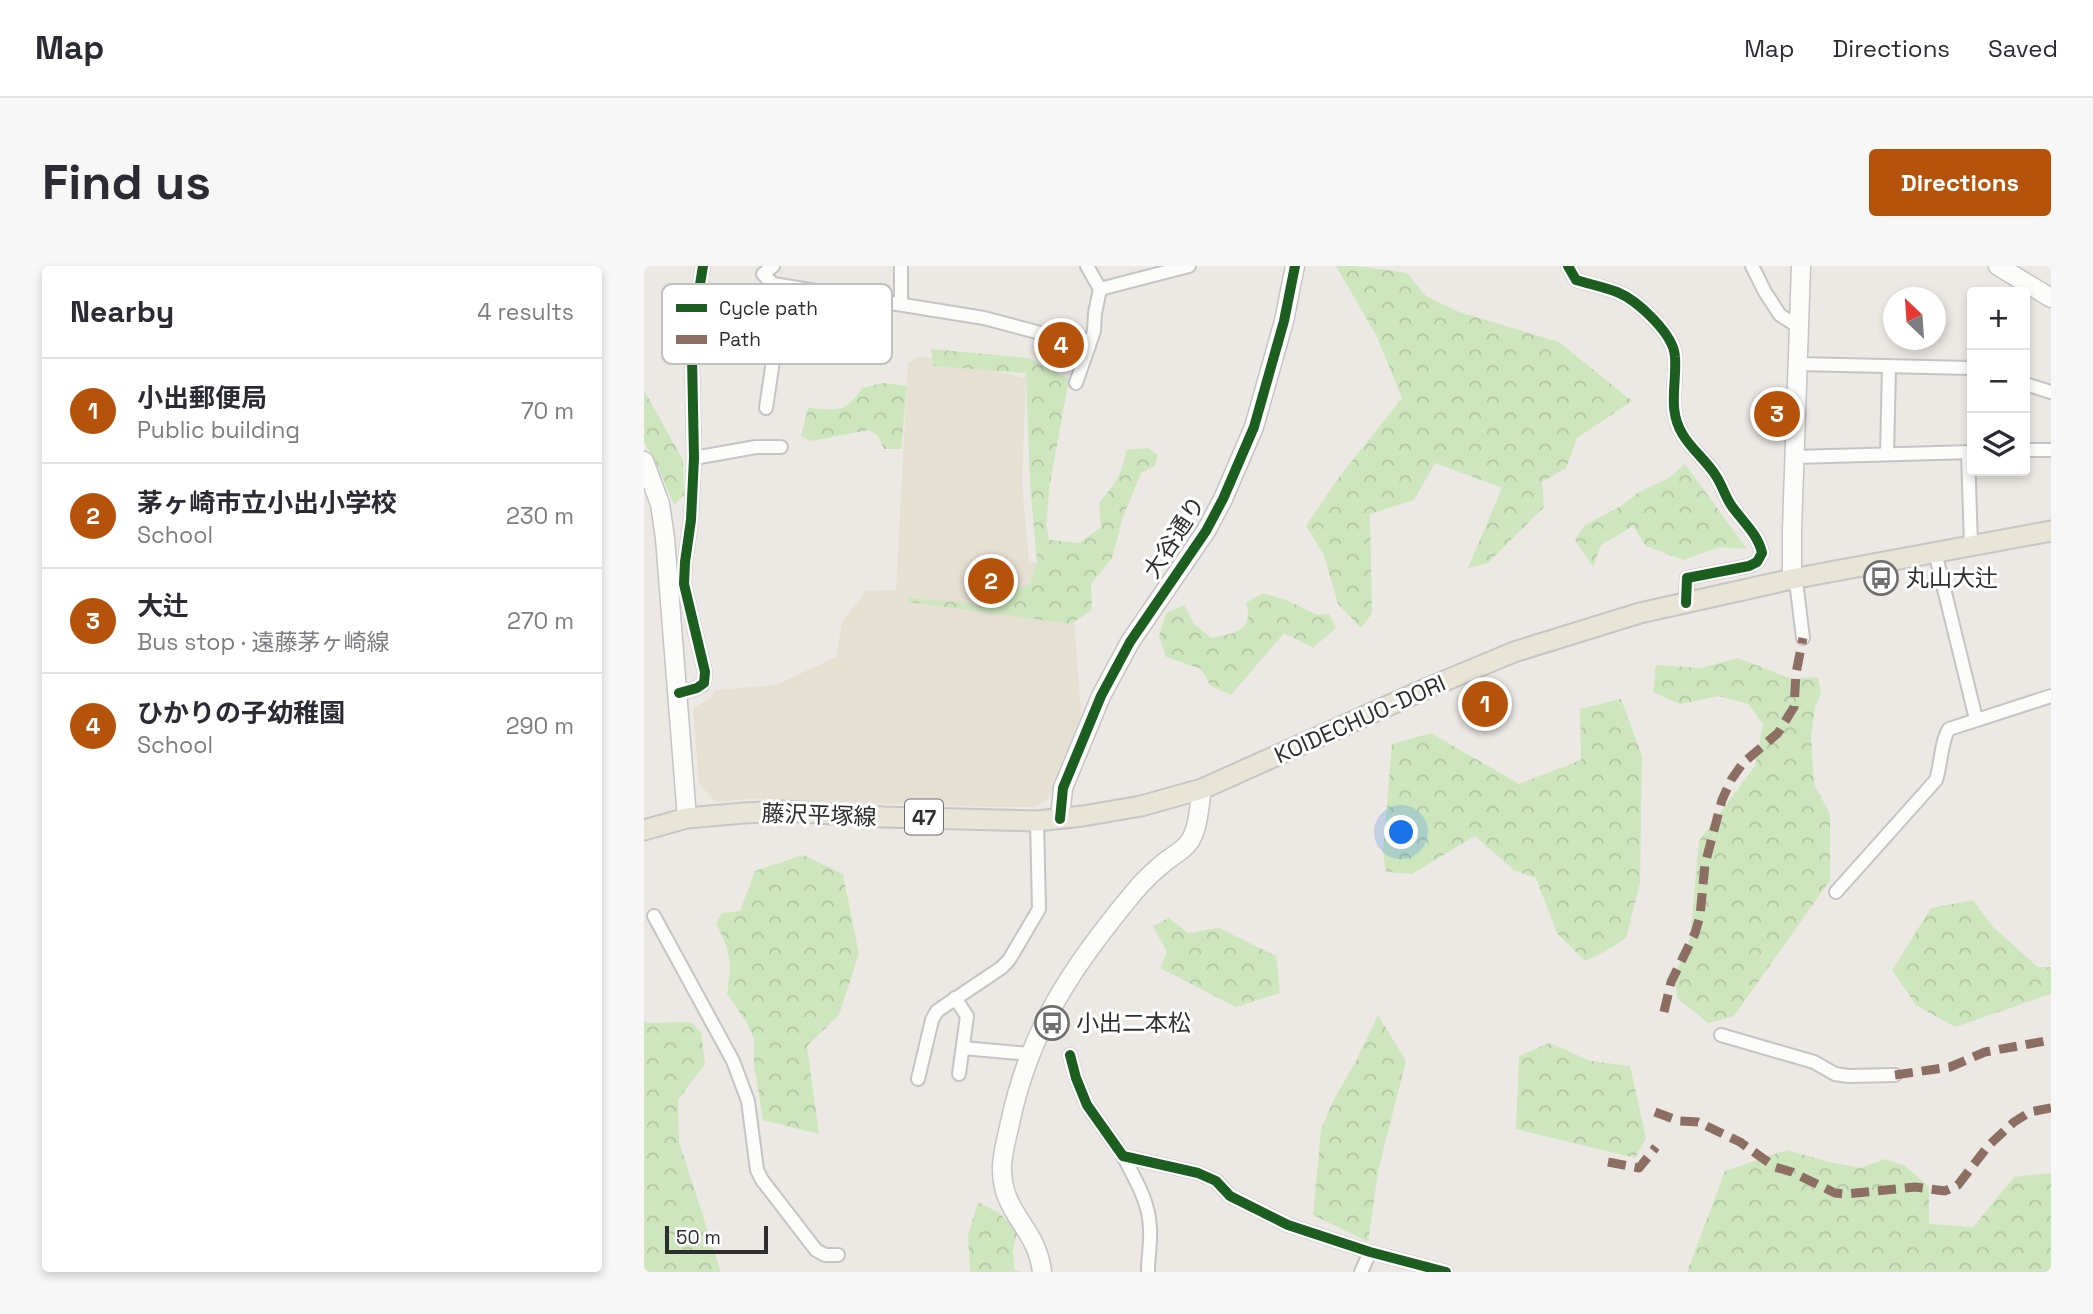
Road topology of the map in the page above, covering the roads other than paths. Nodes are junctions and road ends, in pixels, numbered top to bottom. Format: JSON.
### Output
{"nodes":[{"id":1,"x":703,"y":266,"type":"edge"},
{"id":2,"x":773,"y":266,"type":"edge"},
{"id":3,"x":901,"y":266,"type":"edge"},
{"id":4,"x":1087,"y":266,"type":"edge"},
{"id":5,"x":1189,"y":266,"type":"edge"},
{"id":6,"x":1295,"y":266,"type":"edge"},
{"id":7,"x":1568,"y":266,"type":"edge"},
{"id":8,"x":1752,"y":266,"type":"edge"},
{"id":9,"x":1801,"y":266,"type":"edge"},
{"id":10,"x":1998,"y":266,"type":"edge"},
{"id":11,"x":700,"y":284,"type":"edge"},
{"id":12,"x":773,"y":284,"type":"edge"},
{"id":13,"x":2015,"y":285,"type":"edge"},
{"id":14,"x":1100,"y":289,"type":"junction"},
{"id":15,"x":2051,"y":298,"type":"edge"},
{"id":16,"x":892,"y":303,"type":"edge"},
{"id":17,"x":901,"y":304,"type":"junction"},
{"id":18,"x":1799,"y":327,"type":"junction"},
{"id":19,"x":1089,"y":346,"type":"junction"},
{"id":20,"x":692,"y":364,"type":"edge"},
{"id":21,"x":772,"y":364,"type":"edge"},
{"id":22,"x":1798,"y":364,"type":"junction"},
{"id":23,"x":1889,"y":367,"type":"junction"},
{"id":24,"x":1967,"y":368,"type":"edge"},
{"id":25,"x":1076,"y":383,"type":"dead end"},
{"id":26,"x":2030,"y":386,"type":"edge"},
{"id":27,"x":2051,"y":392,"type":"edge"},
{"id":28,"x":766,"y":408,"type":"dead end"},
{"id":29,"x":781,"y":447,"type":"dead end"},
{"id":30,"x":2030,"y":450,"type":"edge"},
{"id":31,"x":2051,"y":450,"type":"edge"},
{"id":32,"x":1967,"y":452,"type":"edge"},
{"id":33,"x":1887,"y":454,"type":"junction"},
{"id":34,"x":1795,"y":457,"type":"junction"},
{"id":35,"x":694,"y":458,"type":"junction"},
{"id":36,"x":644,"y":461,"type":"edge"},
{"id":37,"x":1970,"y":476,"type":"edge"},
{"id":38,"x":2051,"y":531,"type":"edge"},
{"id":39,"x":1971,"y":545,"type":"junction"},
{"id":40,"x":1935,"y":552,"type":"junction"},
{"id":41,"x":1792,"y":579,"type":"junction"},
{"id":42,"x":1686,"y":603,"type":"junction"},
{"id":43,"x":1803,"y":638,"type":"dead end"},
{"id":44,"x":679,"y":693,"type":"junction"},
{"id":45,"x":2051,"y":696,"type":"edge"},
{"id":46,"x":1976,"y":719,"type":"junction"},
{"id":47,"x":1202,"y":789,"type":"junction"},
{"id":48,"x":687,"y":818,"type":"junction"},
{"id":49,"x":1060,"y":819,"type":"junction"},
{"id":50,"x":1037,"y":821,"type":"junction"},
{"id":51,"x":644,"y":830,"type":"edge"},
{"id":52,"x":1836,"y":892,"type":"dead end"},
{"id":53,"x":654,"y":916,"type":"dead end"},
{"id":54,"x":954,"y":998,"type":"junction"},
{"id":55,"x":1721,"y":1035,"type":"dead end"},
{"id":56,"x":963,"y":1048,"type":"junction"},
{"id":57,"x":1029,"y":1054,"type":"junction"},
{"id":58,"x":1070,"y":1055,"type":"dead end"},
{"id":59,"x":959,"y":1074,"type":"dead end"},
{"id":60,"x":1895,"y":1074,"type":"dead end"},
{"id":61,"x":918,"y":1079,"type":"dead end"},
{"id":62,"x":1123,"y":1156,"type":"junction"},
{"id":63,"x":1370,"y":1252,"type":"junction"},
{"id":64,"x":838,"y":1255,"type":"dead end"},
{"id":65,"x":1042,"y":1272,"type":"edge"},
{"id":66,"x":1148,"y":1272,"type":"edge"},
{"id":67,"x":1361,"y":1272,"type":"edge"},
{"id":68,"x":1446,"y":1272,"type":"edge"}],
"edges":[{"from":1,"to":11,"type":"street"},
{"from":2,"to":12,"type":"street"},
{"from":3,"to":17,"type":"street"},
{"from":4,"to":14,"type":"street"},
{"from":5,"to":14,"type":"street"},
{"from":6,"to":49,"type":"street","name":"大谷通り"},
{"from":7,"to":42,"type":"street"},
{"from":8,"to":18,"type":"street"},
{"from":9,"to":18,"type":"street"},
{"from":10,"to":13,"type":"street"},
{"from":13,"to":15,"type":"street"},
{"from":14,"to":19,"type":"street"},
{"from":16,"to":17,"type":"street"},
{"from":17,"to":19,"type":"street"},
{"from":18,"to":22,"type":"street"},
{"from":19,"to":25,"type":"street"},
{"from":20,"to":35,"type":"street"},
{"from":21,"to":28,"type":"street"},
{"from":22,"to":23,"type":"street"},
{"from":22,"to":34,"type":"street"},
{"from":23,"to":24,"type":"street"},
{"from":23,"to":33,"type":"street"},
{"from":26,"to":27,"type":"street"},
{"from":29,"to":35,"type":"street"},
{"from":30,"to":31,"type":"street"},
{"from":32,"to":33,"type":"street"},
{"from":33,"to":34,"type":"street"},
{"from":34,"to":41,"type":"street"},
{"from":35,"to":44,"type":"street"},
{"from":36,"to":44,"type":"street"},
{"from":37,"to":39,"type":"street"},
{"from":38,"to":39,"type":"main road","name":"KOIDECHUO-DORI","number":"47"},
{"from":39,"to":40,"type":"main road","name":"KOIDECHUO-DORI","number":"47"},
{"from":40,"to":41,"type":"main road","name":"KOIDECHUO-DORI","number":"47"},
{"from":40,"to":46,"type":"street"},
{"from":41,"to":42,"type":"main road","name":"KOIDECHUO-DORI","number":"47"},
{"from":41,"to":43,"type":"street"},
{"from":42,"to":47,"type":"main road","name":"KOIDECHUO-DORI","number":"47"},
{"from":44,"to":48,"type":"street"},
{"from":45,"to":46,"type":"street"},
{"from":46,"to":52,"type":"street"},
{"from":47,"to":49,"type":"main road","name":"藤沢平塚線","number":"47"},
{"from":47,"to":57,"type":"street"},
{"from":48,"to":50,"type":"main road","name":"藤沢平塚線","number":"47"},
{"from":48,"to":51,"type":"main road","name":"藤沢平塚線","number":"47"},
{"from":49,"to":50,"type":"main road","name":"藤沢平塚線","number":"47"},
{"from":50,"to":54,"type":"street"},
{"from":53,"to":64,"type":"street"},
{"from":54,"to":56,"type":"street"},
{"from":54,"to":61,"type":"street"},
{"from":55,"to":60,"type":"street"},
{"from":56,"to":57,"type":"street"},
{"from":56,"to":59,"type":"street"},
{"from":57,"to":65,"type":"street"},
{"from":58,"to":62,"type":"street"},
{"from":62,"to":63,"type":"street"},
{"from":62,"to":66,"type":"street"},
{"from":63,"to":67,"type":"street"},
{"from":63,"to":68,"type":"street"}]}
